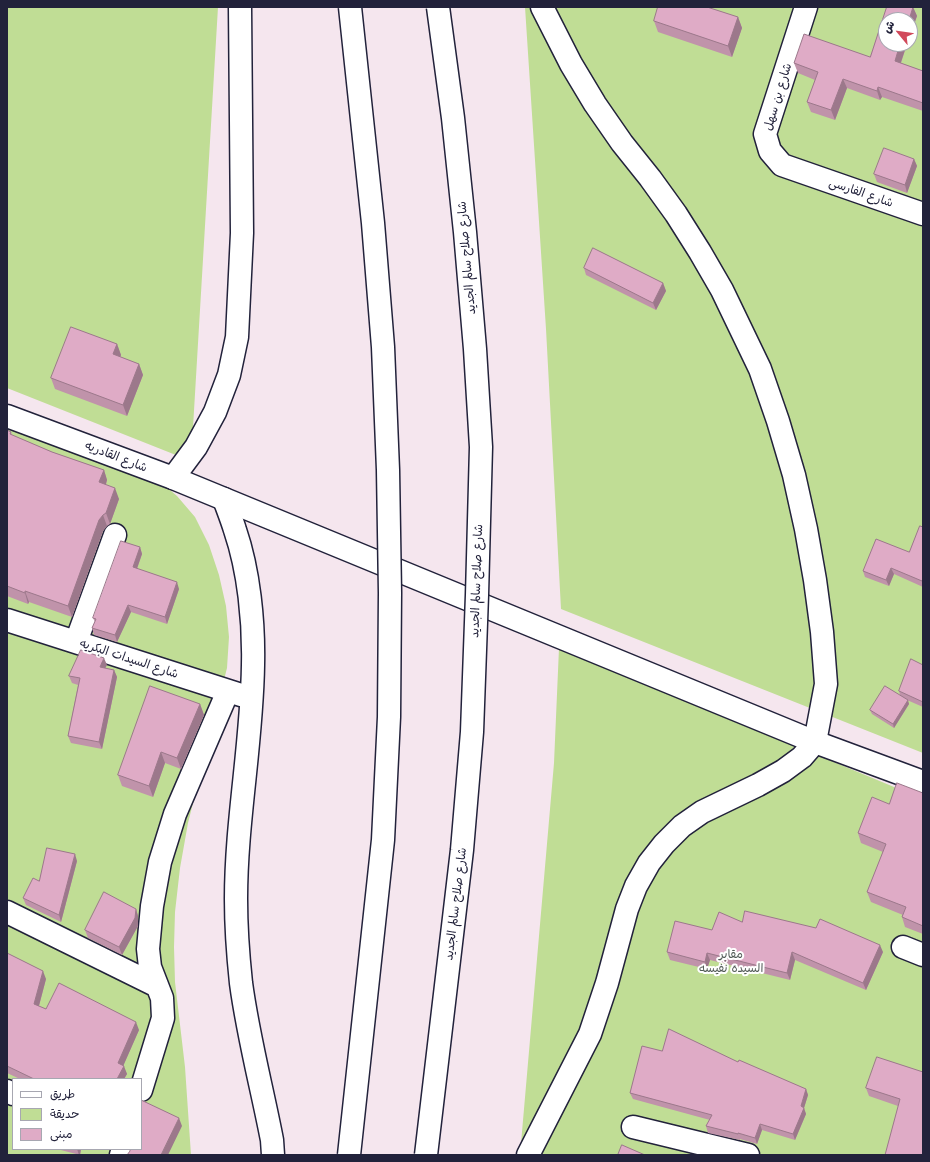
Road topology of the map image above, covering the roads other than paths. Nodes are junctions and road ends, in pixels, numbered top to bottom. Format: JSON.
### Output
{"nodes":[{"id":1,"x":240,"y":7,"type":"edge"},
{"id":2,"x":350,"y":7,"type":"edge"},
{"id":3,"x":438,"y":7,"type":"edge"},
{"id":4,"x":542,"y":7,"type":"edge"},
{"id":5,"x":806,"y":7,"type":"edge"},
{"id":6,"x":799,"y":172,"type":"joint"},
{"id":7,"x":923,"y":214,"type":"edge"},
{"id":8,"x":7,"y":416,"type":"edge"},
{"id":9,"x":173,"y":478,"type":"junction"},
{"id":10,"x":224,"y":499,"type":"junction"},
{"id":11,"x":115,"y":535,"type":"dead end"},
{"id":12,"x":7,"y":620,"type":"edge"},
{"id":13,"x":76,"y":642,"type":"junction"},
{"id":14,"x":228,"y":691,"type":"junction"},
{"id":15,"x":252,"y":699,"type":"junction"},
{"id":16,"x":815,"y":742,"type":"junction"},
{"id":17,"x":923,"y":782,"type":"edge"},
{"id":18,"x":7,"y":912,"type":"edge"},
{"id":19,"x":903,"y":947,"type":"dead end"},
{"id":20,"x":923,"y":955,"type":"edge"},
{"id":21,"x":157,"y":986,"type":"junction"},
{"id":22,"x":142,"y":1087,"type":"edge"},
{"id":23,"x":633,"y":1127,"type":"dead end"},
{"id":24,"x":273,"y":1155,"type":"edge"},
{"id":25,"x":349,"y":1155,"type":"edge"},
{"id":26,"x":426,"y":1155,"type":"edge"},
{"id":27,"x":528,"y":1155,"type":"edge"},
{"id":28,"x":748,"y":1155,"type":"edge"}],
"edges":[{"from":1,"to":9,"type":"main road"},
{"from":2,"to":25,"type":"main road","bridge":true},
{"from":3,"to":26,"type":"main road","name":"شارع صلاح سالم الجديد","bridge":true},
{"from":4,"to":16,"type":"main road"},
{"from":5,"to":6,"type":"main road","name":"شارع بن سهل"},
{"from":6,"to":7,"type":"main road","name":"شارع الفارسى"},
{"from":8,"to":9,"type":"main road","name":"شارع القادريه"},
{"from":9,"to":10,"type":"main road","name":"شارع القادريه"},
{"from":10,"to":15,"type":"main road"},
{"from":10,"to":16,"type":"main road","name":"شارع القادريه"},
{"from":11,"to":13,"type":"main road"},
{"from":12,"to":13,"type":"main road","name":"شارع السيدات البكريه"},
{"from":13,"to":14,"type":"main road","name":"شارع السيدات البكريه"},
{"from":14,"to":15,"type":"main road","name":"شارع السيدات البكريه"},
{"from":14,"to":21,"type":"main road"},
{"from":15,"to":24,"type":"main road"},
{"from":16,"to":17,"type":"main road","name":"شارع القادريه"},
{"from":16,"to":27,"type":"main road"},
{"from":18,"to":21,"type":"main road"},
{"from":19,"to":20,"type":"main road"},
{"from":21,"to":22,"type":"main road"},
{"from":23,"to":28,"type":"main road"}]}
